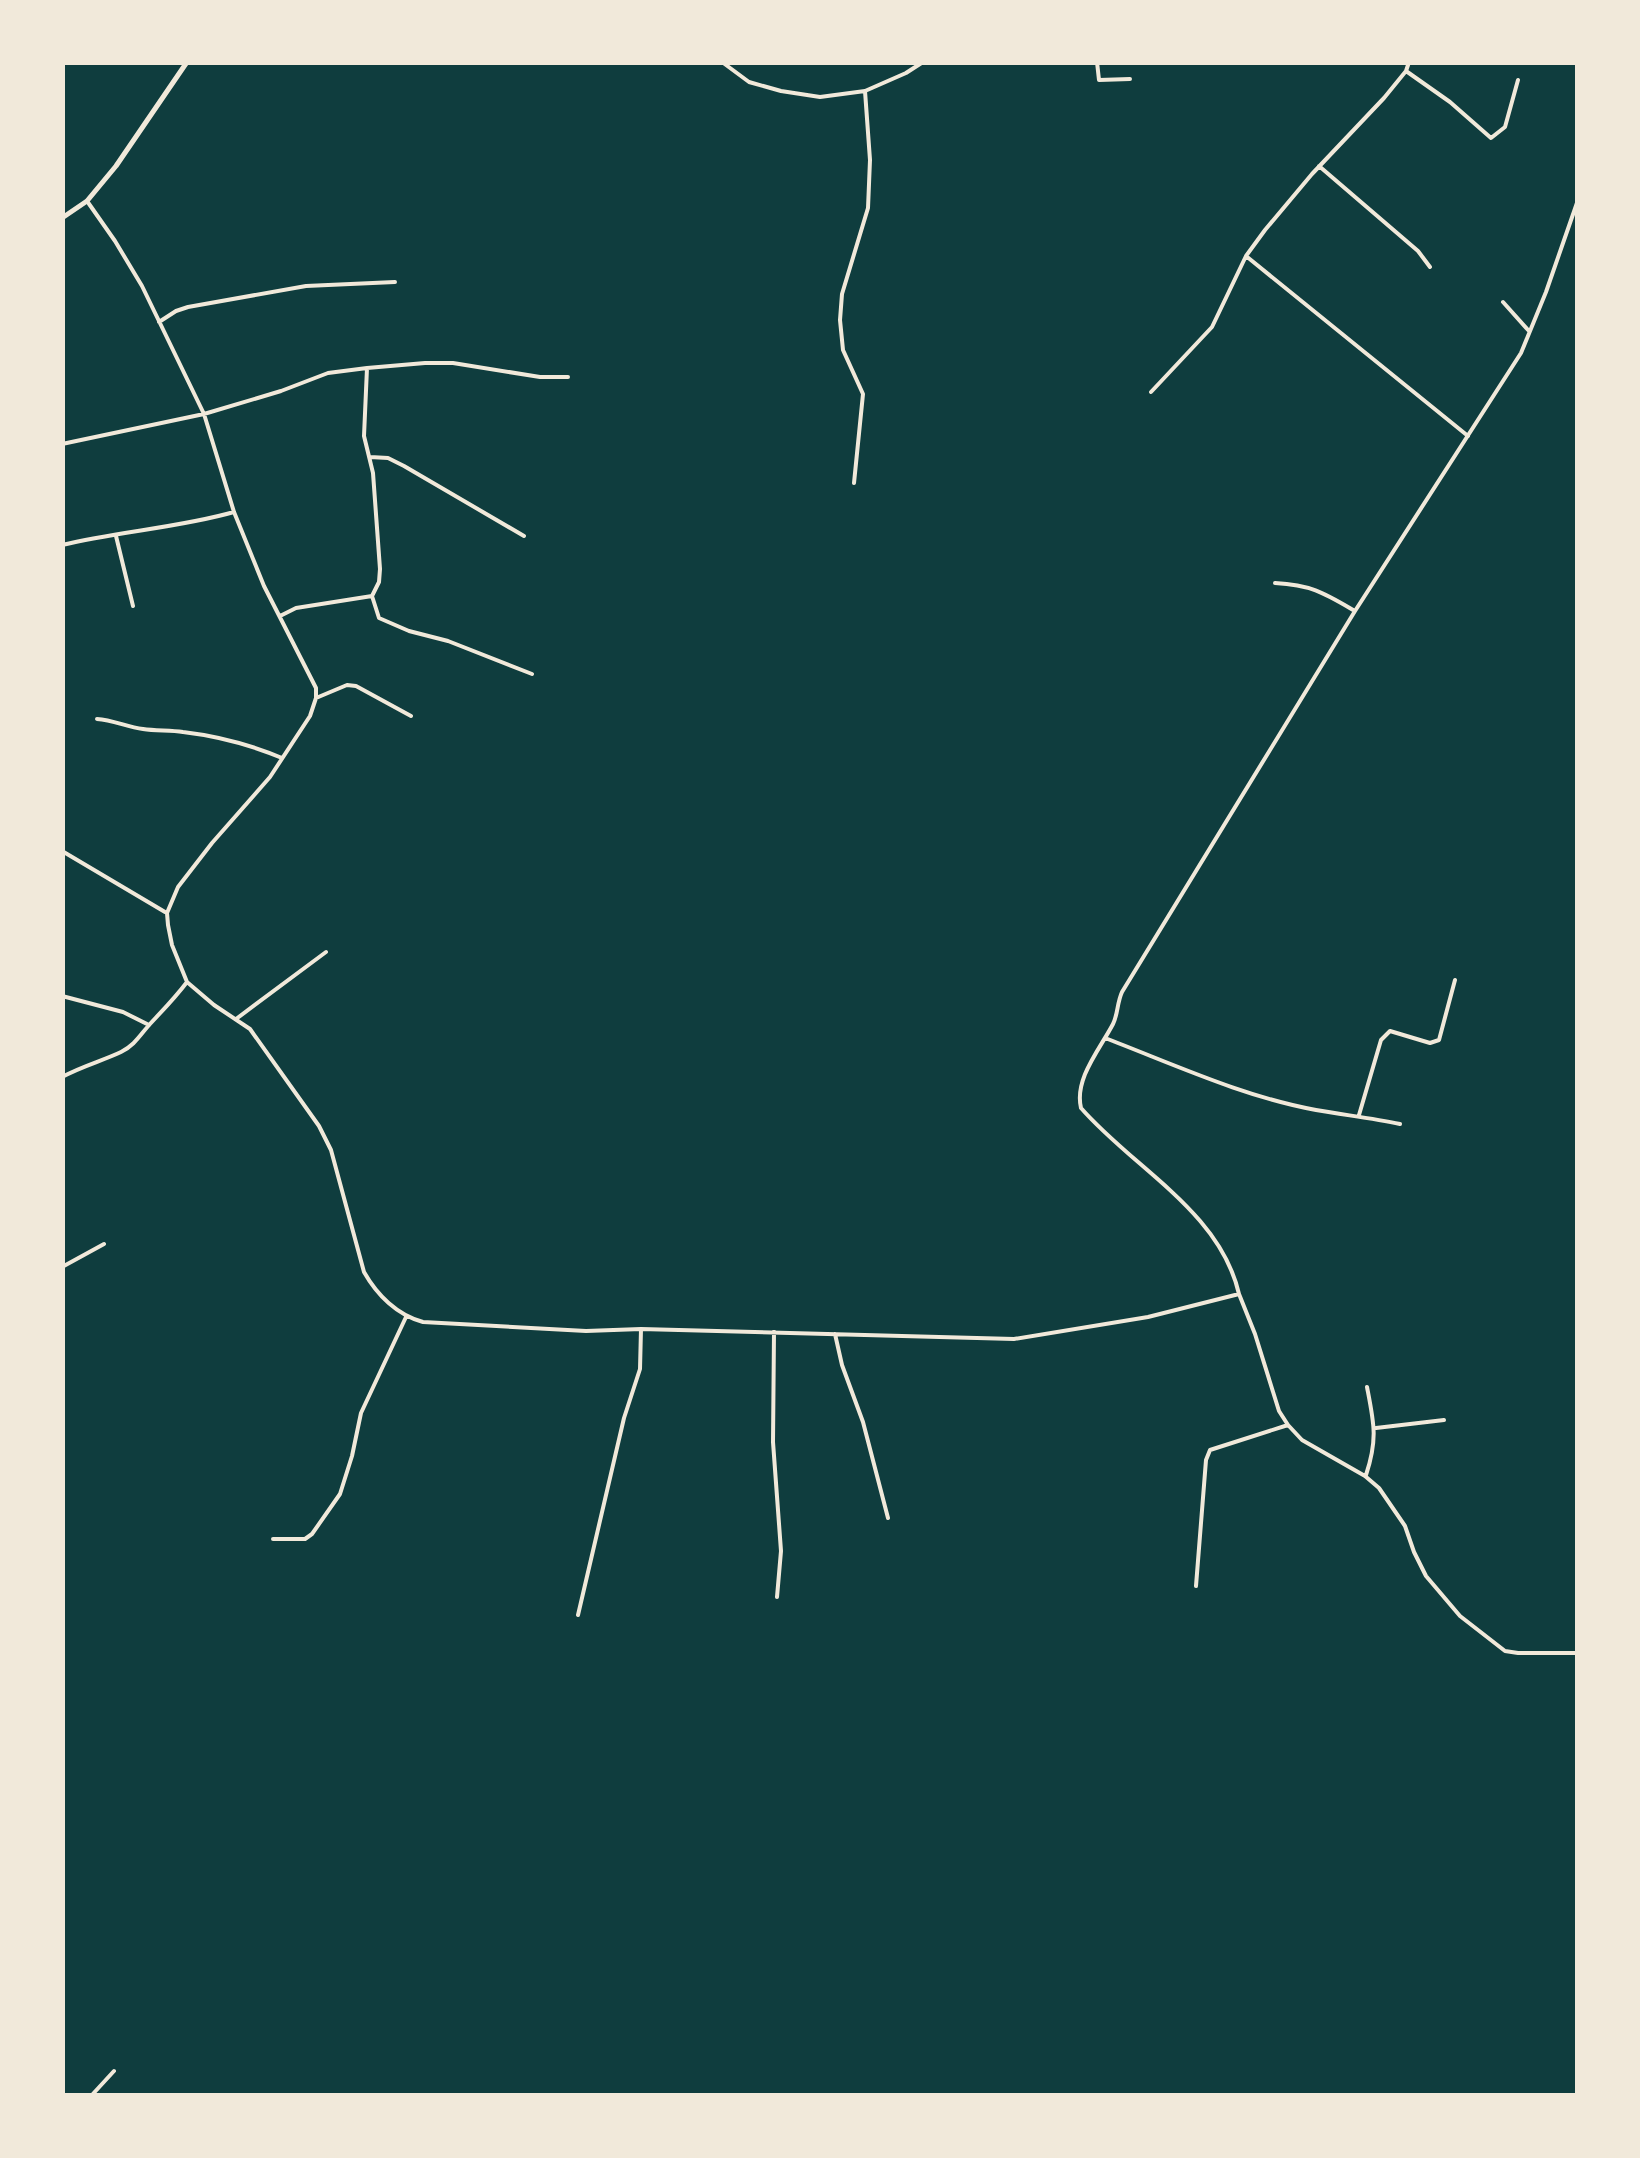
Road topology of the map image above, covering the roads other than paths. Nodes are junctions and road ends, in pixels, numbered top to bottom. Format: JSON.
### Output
{"nodes":[{"id":1,"x":187,"y":62,"type":"edge"},
{"id":2,"x":722,"y":62,"type":"edge"},
{"id":3,"x":922,"y":62,"type":"edge"},
{"id":4,"x":1096,"y":62,"type":"edge"},
{"id":5,"x":1409,"y":62,"type":"edge"},
{"id":6,"x":1406,"y":71,"type":"junction"},
{"id":7,"x":1130,"y":79,"type":"dead end"},
{"id":8,"x":1518,"y":80,"type":"dead end"},
{"id":9,"x":865,"y":91,"type":"junction"},
{"id":10,"x":1319,"y":166,"type":"junction"},
{"id":11,"x":1578,"y":200,"type":"edge"},
{"id":12,"x":87,"y":202,"type":"junction"},
{"id":13,"x":62,"y":218,"type":"edge"},
{"id":14,"x":1246,"y":256,"type":"junction"},
{"id":15,"x":1430,"y":267,"type":"dead end"},
{"id":16,"x":395,"y":282,"type":"dead end"},
{"id":17,"x":1503,"y":302,"type":"dead end"},
{"id":18,"x":159,"y":322,"type":"junction"},
{"id":19,"x":1530,"y":330,"type":"junction"},
{"id":20,"x":367,"y":368,"type":"junction"},
{"id":21,"x":568,"y":378,"type":"dead end"},
{"id":22,"x":1151,"y":392,"type":"dead end"},
{"id":23,"x":204,"y":414,"type":"junction"},
{"id":24,"x":1468,"y":436,"type":"junction"},
{"id":25,"x":62,"y":444,"type":"edge"},
{"id":26,"x":370,"y":457,"type":"junction"},
{"id":27,"x":854,"y":483,"type":"dead end"},
{"id":28,"x":234,"y":512,"type":"junction"},
{"id":29,"x":116,"y":536,"type":"junction"},
{"id":30,"x":524,"y":536,"type":"dead end"},
{"id":31,"x":62,"y":545,"type":"edge"},
{"id":32,"x":1275,"y":584,"type":"dead end"},
{"id":33,"x":372,"y":596,"type":"junction"},
{"id":34,"x":133,"y":606,"type":"dead end"},
{"id":35,"x":1355,"y":611,"type":"junction"},
{"id":36,"x":278,"y":616,"type":"junction"},
{"id":37,"x":532,"y":674,"type":"dead end"},
{"id":38,"x":316,"y":698,"type":"junction"},
{"id":39,"x":411,"y":716,"type":"dead end"},
{"id":40,"x":97,"y":719,"type":"dead end"},
{"id":41,"x":282,"y":758,"type":"junction"},
{"id":42,"x":62,"y":850,"type":"edge"},
{"id":43,"x":167,"y":914,"type":"junction"},
{"id":44,"x":326,"y":952,"type":"dead end"},
{"id":45,"x":1455,"y":980,"type":"dead end"},
{"id":46,"x":187,"y":982,"type":"junction"},
{"id":47,"x":62,"y":996,"type":"edge"},
{"id":48,"x":236,"y":1019,"type":"junction"},
{"id":49,"x":149,"y":1025,"type":"junction"},
{"id":50,"x":1105,"y":1038,"type":"junction"},
{"id":51,"x":62,"y":1078,"type":"edge"},
{"id":52,"x":1359,"y":1115,"type":"junction"},
{"id":53,"x":1400,"y":1124,"type":"dead end"},
{"id":54,"x":104,"y":1244,"type":"dead end"},
{"id":55,"x":62,"y":1267,"type":"edge"},
{"id":56,"x":1239,"y":1294,"type":"junction"},
{"id":57,"x":406,"y":1318,"type":"junction"},
{"id":58,"x":642,"y":1329,"type":"junction"},
{"id":59,"x":774,"y":1332,"type":"junction"},
{"id":60,"x":835,"y":1334,"type":"junction"},
{"id":61,"x":1367,"y":1386,"type":"dead end"},
{"id":62,"x":1444,"y":1420,"type":"dead end"},
{"id":63,"x":1288,"y":1425,"type":"junction"},
{"id":64,"x":1376,"y":1428,"type":"junction"},
{"id":65,"x":1365,"y":1476,"type":"junction"},
{"id":66,"x":888,"y":1518,"type":"dead end"},
{"id":67,"x":273,"y":1539,"type":"dead end"},
{"id":68,"x":1196,"y":1586,"type":"dead end"},
{"id":69,"x":777,"y":1596,"type":"dead end"},
{"id":70,"x":578,"y":1615,"type":"dead end"},
{"id":71,"x":1578,"y":1653,"type":"edge"},
{"id":72,"x":114,"y":2071,"type":"dead end"},
{"id":73,"x":90,"y":2096,"type":"edge"}],
"edges":[{"from":1,"to":12,"type":"street"},
{"from":2,"to":9,"type":"street"},
{"from":3,"to":9,"type":"street"},
{"from":4,"to":7,"type":"street"},
{"from":5,"to":6,"type":"street"},
{"from":6,"to":8,"type":"street"},
{"from":6,"to":10,"type":"street"},
{"from":9,"to":27,"type":"street"},
{"from":10,"to":14,"type":"street"},
{"from":10,"to":15,"type":"street"},
{"from":11,"to":19,"type":"street"},
{"from":12,"to":13,"type":"street"},
{"from":12,"to":18,"type":"street"},
{"from":14,"to":22,"type":"street"},
{"from":14,"to":24,"type":"street"},
{"from":16,"to":18,"type":"street"},
{"from":17,"to":19,"type":"street"},
{"from":18,"to":23,"type":"street"},
{"from":19,"to":24,"type":"street"},
{"from":20,"to":21,"type":"street"},
{"from":20,"to":23,"type":"street"},
{"from":20,"to":26,"type":"street"},
{"from":23,"to":25,"type":"street"},
{"from":23,"to":28,"type":"street"},
{"from":24,"to":35,"type":"street"},
{"from":26,"to":30,"type":"street"},
{"from":26,"to":33,"type":"street"},
{"from":28,"to":29,"type":"street"},
{"from":28,"to":36,"type":"street"},
{"from":29,"to":31,"type":"street"},
{"from":29,"to":34,"type":"street"},
{"from":32,"to":35,"type":"street"},
{"from":33,"to":36,"type":"street"},
{"from":33,"to":37,"type":"street"},
{"from":35,"to":50,"type":"street"},
{"from":36,"to":38,"type":"street"},
{"from":38,"to":39,"type":"street"},
{"from":38,"to":41,"type":"street"},
{"from":40,"to":41,"type":"street"},
{"from":41,"to":43,"type":"street"},
{"from":42,"to":43,"type":"street"},
{"from":43,"to":46,"type":"street"},
{"from":44,"to":48,"type":"street"},
{"from":45,"to":52,"type":"street"},
{"from":46,"to":48,"type":"street"},
{"from":46,"to":49,"type":"street"},
{"from":47,"to":49,"type":"street"},
{"from":48,"to":57,"type":"street"},
{"from":49,"to":51,"type":"street"},
{"from":50,"to":52,"type":"street"},
{"from":50,"to":56,"type":"street"},
{"from":52,"to":53,"type":"street"},
{"from":54,"to":55,"type":"street"},
{"from":56,"to":60,"type":"street"},
{"from":56,"to":63,"type":"street"},
{"from":57,"to":58,"type":"street"},
{"from":57,"to":67,"type":"street"},
{"from":58,"to":59,"type":"street"},
{"from":58,"to":70,"type":"street"},
{"from":59,"to":60,"type":"street"},
{"from":59,"to":69,"type":"street"},
{"from":60,"to":66,"type":"street"},
{"from":61,"to":64,"type":"street"},
{"from":62,"to":64,"type":"street"},
{"from":63,"to":65,"type":"street"},
{"from":63,"to":68,"type":"street"},
{"from":64,"to":65,"type":"street"},
{"from":65,"to":71,"type":"street"},
{"from":72,"to":73,"type":"street"}]}
